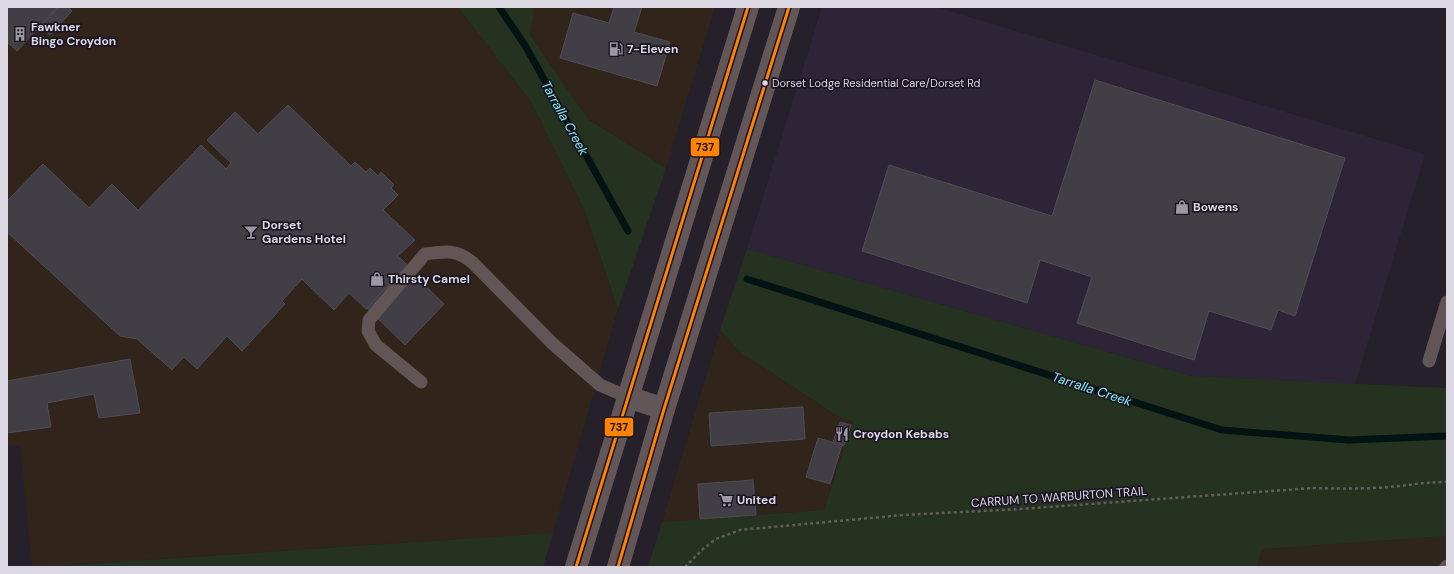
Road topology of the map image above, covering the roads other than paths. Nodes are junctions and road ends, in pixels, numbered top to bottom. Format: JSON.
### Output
{"nodes":[{"id":1,"x":748,"y":7,"type":"edge"},
{"id":2,"x":783,"y":8,"type":"edge"},
{"id":3,"x":1447,"y":302,"type":"edge"},
{"id":4,"x":1429,"y":361,"type":"dead end"},
{"id":5,"x":421,"y":382,"type":"dead end"},
{"id":6,"x":628,"y":397,"type":"junction"},
{"id":7,"x":664,"y":409,"type":"junction"},
{"id":8,"x":576,"y":567,"type":"edge"},
{"id":9,"x":618,"y":567,"type":"edge"}],
"edges":[{"from":1,"to":6,"type":"main road"},
{"from":2,"to":7,"type":"main road"},
{"from":3,"to":4,"type":"lane"},
{"from":5,"to":6,"type":"lane"},
{"from":6,"to":7,"type":"main road"},
{"from":6,"to":8,"type":"main road"},
{"from":7,"to":9,"type":"main road"}]}
